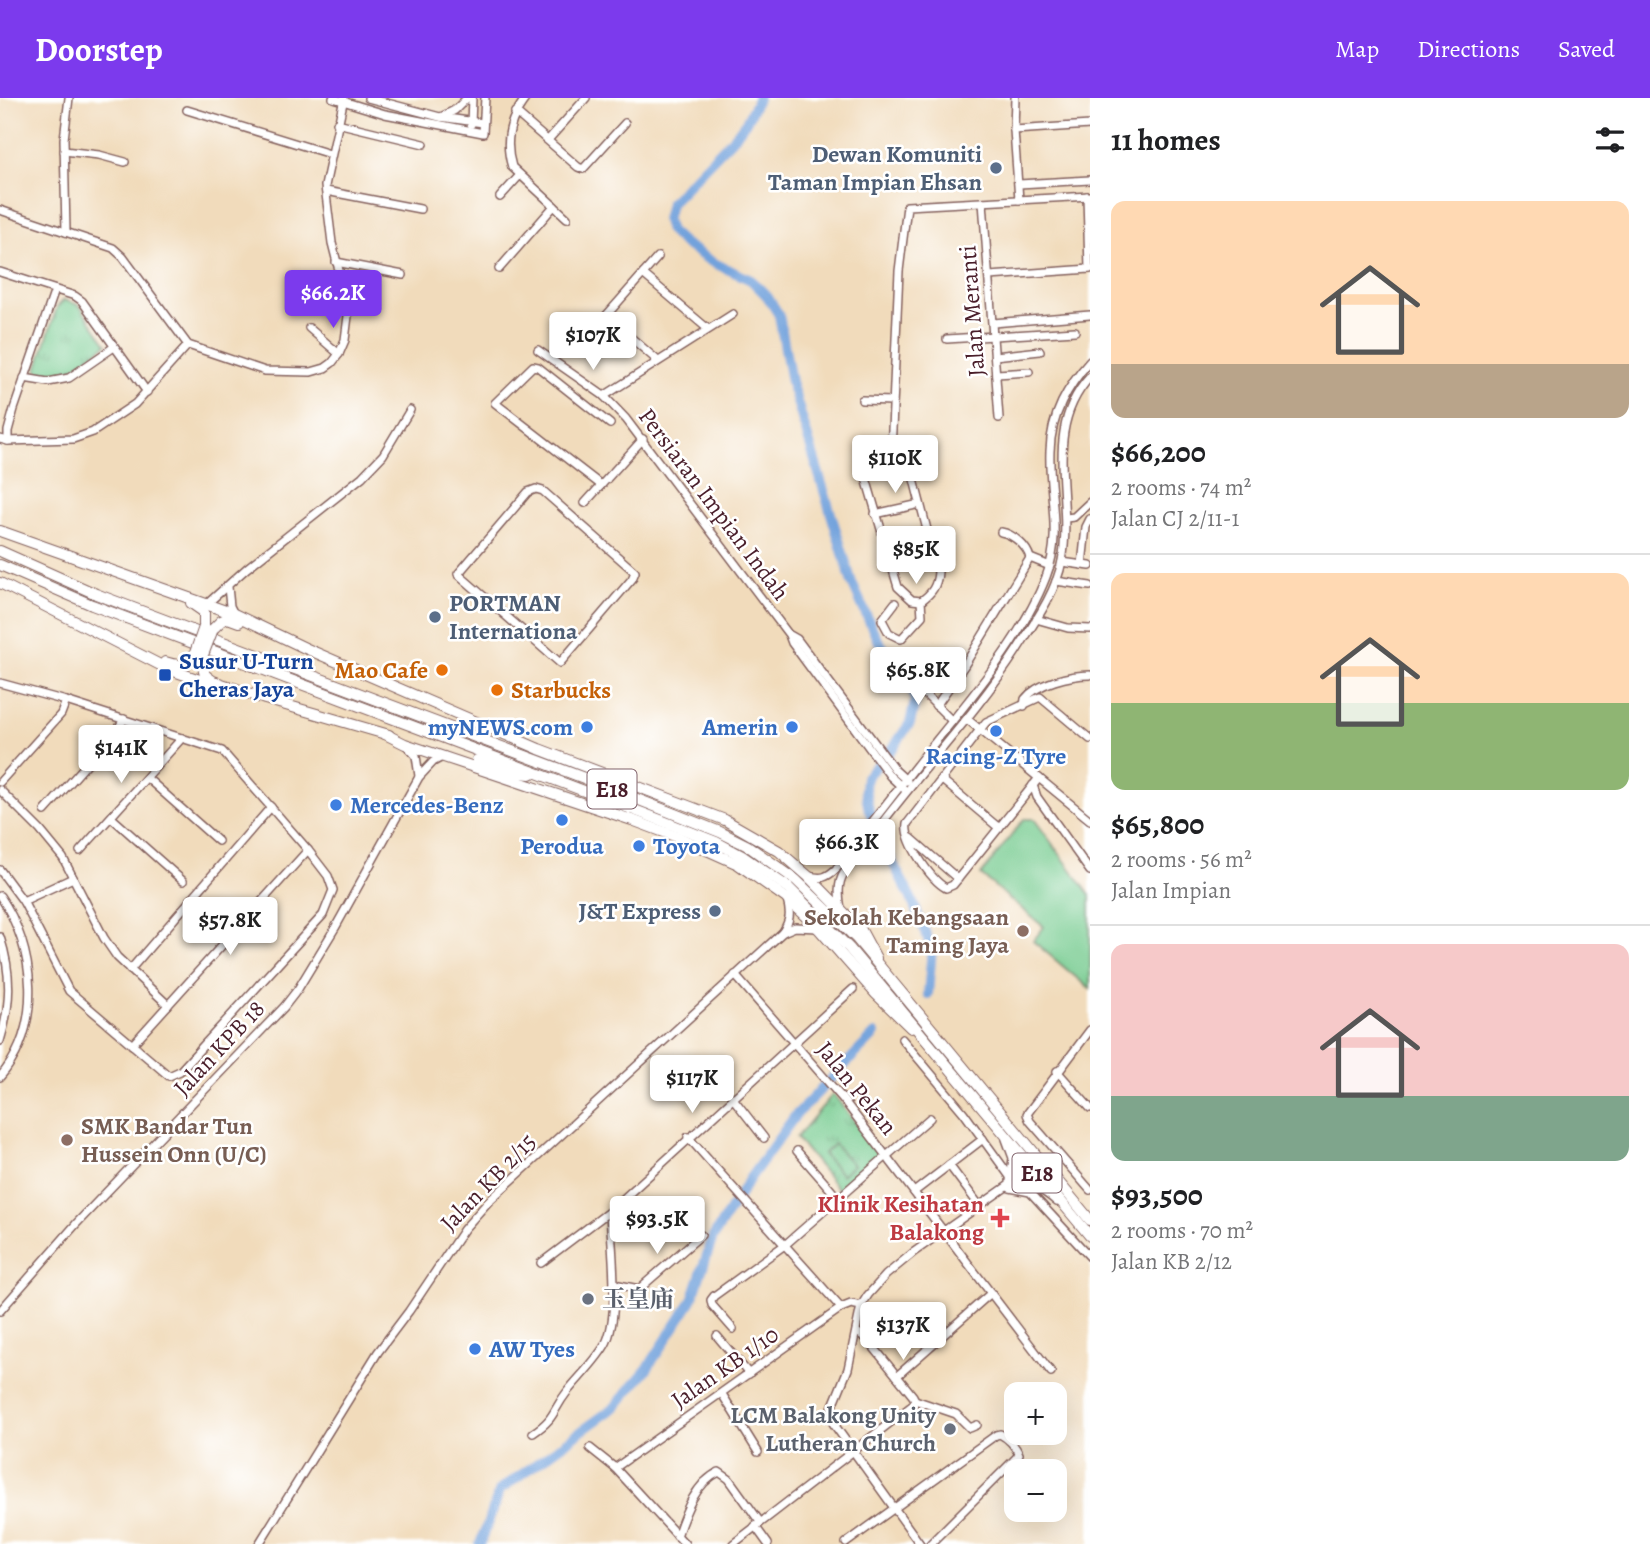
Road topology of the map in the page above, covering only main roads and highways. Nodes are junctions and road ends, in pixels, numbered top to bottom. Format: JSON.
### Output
{"nodes":[{"id":1,"x":0,"y":531,"type":"edge"},
{"id":2,"x":0,"y":551,"type":"edge"},
{"id":3,"x":0,"y":565,"type":"edge"},
{"id":4,"x":0,"y":583,"type":"edge"},
{"id":5,"x":152,"y":585,"type":"junction"},
{"id":6,"x":209,"y":628,"type":"junction"},
{"id":7,"x":277,"y":634,"type":"junction"},
{"id":8,"x":119,"y":644,"type":"junction"},
{"id":9,"x":197,"y":658,"type":"junction"},
{"id":10,"x":265,"y":699,"type":"junction"},
{"id":11,"x":385,"y":734,"type":"junction"},
{"id":12,"x":537,"y":773,"type":"junction"},
{"id":13,"x":879,"y":965,"type":"junction"},
{"id":14,"x":928,"y":1042,"type":"junction"},
{"id":15,"x":1090,"y":1220,"type":"edge"},
{"id":16,"x":1090,"y":1236,"type":"edge"}],
"edges":[{"from":1,"to":5,"type":"highway"},
{"from":2,"to":13,"type":"highway","number":"E18"},
{"from":3,"to":12,"type":"highway","number":"E18"},
{"from":4,"to":8,"type":"highway"},
{"from":5,"to":6,"type":"highway"},
{"from":5,"to":7,"type":"highway"},
{"from":6,"to":7,"type":"highway"},
{"from":6,"to":9,"type":"highway","bridge":true},
{"from":7,"to":13,"type":"highway"},
{"from":8,"to":9,"type":"highway"},
{"from":8,"to":10,"type":"highway"},
{"from":9,"to":10,"type":"highway"},
{"from":10,"to":11,"type":"highway"},
{"from":11,"to":12,"type":"highway"},
{"from":11,"to":14,"type":"highway"},
{"from":12,"to":14,"type":"highway","number":"E18"},
{"from":13,"to":15,"type":"highway","number":"E18"},
{"from":14,"to":16,"type":"highway","number":"E18"}]}
